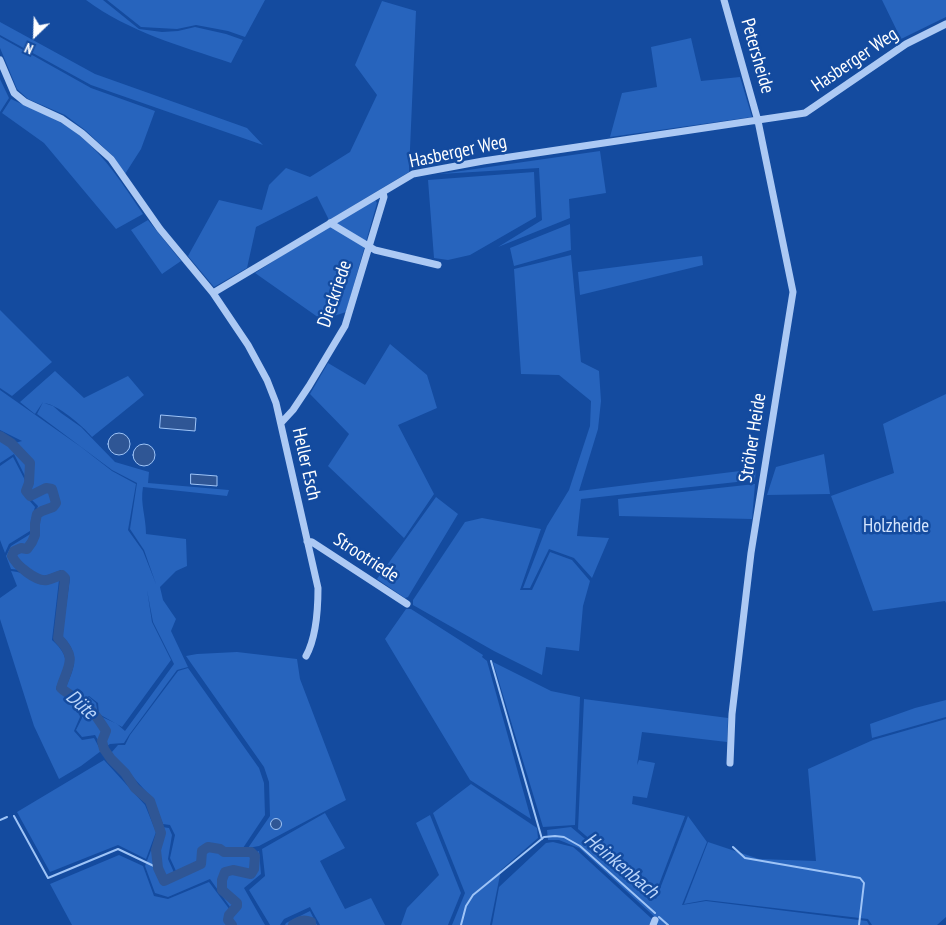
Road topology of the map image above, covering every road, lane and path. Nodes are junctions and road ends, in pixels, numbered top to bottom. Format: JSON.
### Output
{"nodes":[{"id":1,"x":724,"y":0,"type":"edge"},
{"id":2,"x":945,"y":25,"type":"edge"},
{"id":3,"x":0,"y":60,"type":"edge"},
{"id":4,"x":758,"y":120,"type":"junction"},
{"id":5,"x":383,"y":192,"type":"junction"},
{"id":6,"x":330,"y":223,"type":"junction"},
{"id":7,"x":368,"y":247,"type":"junction"},
{"id":8,"x":438,"y":265,"type":"dead end"},
{"id":9,"x":213,"y":293,"type":"junction"},
{"id":10,"x":281,"y":423,"type":"junction"},
{"id":11,"x":307,"y":541,"type":"junction"},
{"id":12,"x":407,"y":604,"type":"dead end"},
{"id":13,"x":306,"y":656,"type":"dead end"},
{"id":14,"x":730,"y":763,"type":"dead end"}],
"edges":[{"from":1,"to":4,"type":"street","name":"Petersheide"},
{"from":2,"to":4,"type":"street","name":"Hasberger Weg"},
{"from":3,"to":9,"type":"street"},
{"from":4,"to":5,"type":"street","name":"Hasberger Weg"},
{"from":4,"to":14,"type":"street","name":"Ströher Heide"},
{"from":5,"to":6,"type":"street","name":"Hasberger Weg"},
{"from":5,"to":7,"type":"street","name":"Dieckriede"},
{"from":6,"to":7,"type":"street"},
{"from":6,"to":9,"type":"street","name":"Hasberger Weg"},
{"from":7,"to":8,"type":"street"},
{"from":7,"to":10,"type":"street","name":"Dieckriede"},
{"from":9,"to":10,"type":"street","name":"Heller Esch"},
{"from":10,"to":11,"type":"street","name":"Heller Esch"},
{"from":11,"to":12,"type":"street","name":"Strootriede"},
{"from":11,"to":13,"type":"street","name":"Heller Esch"}]}
